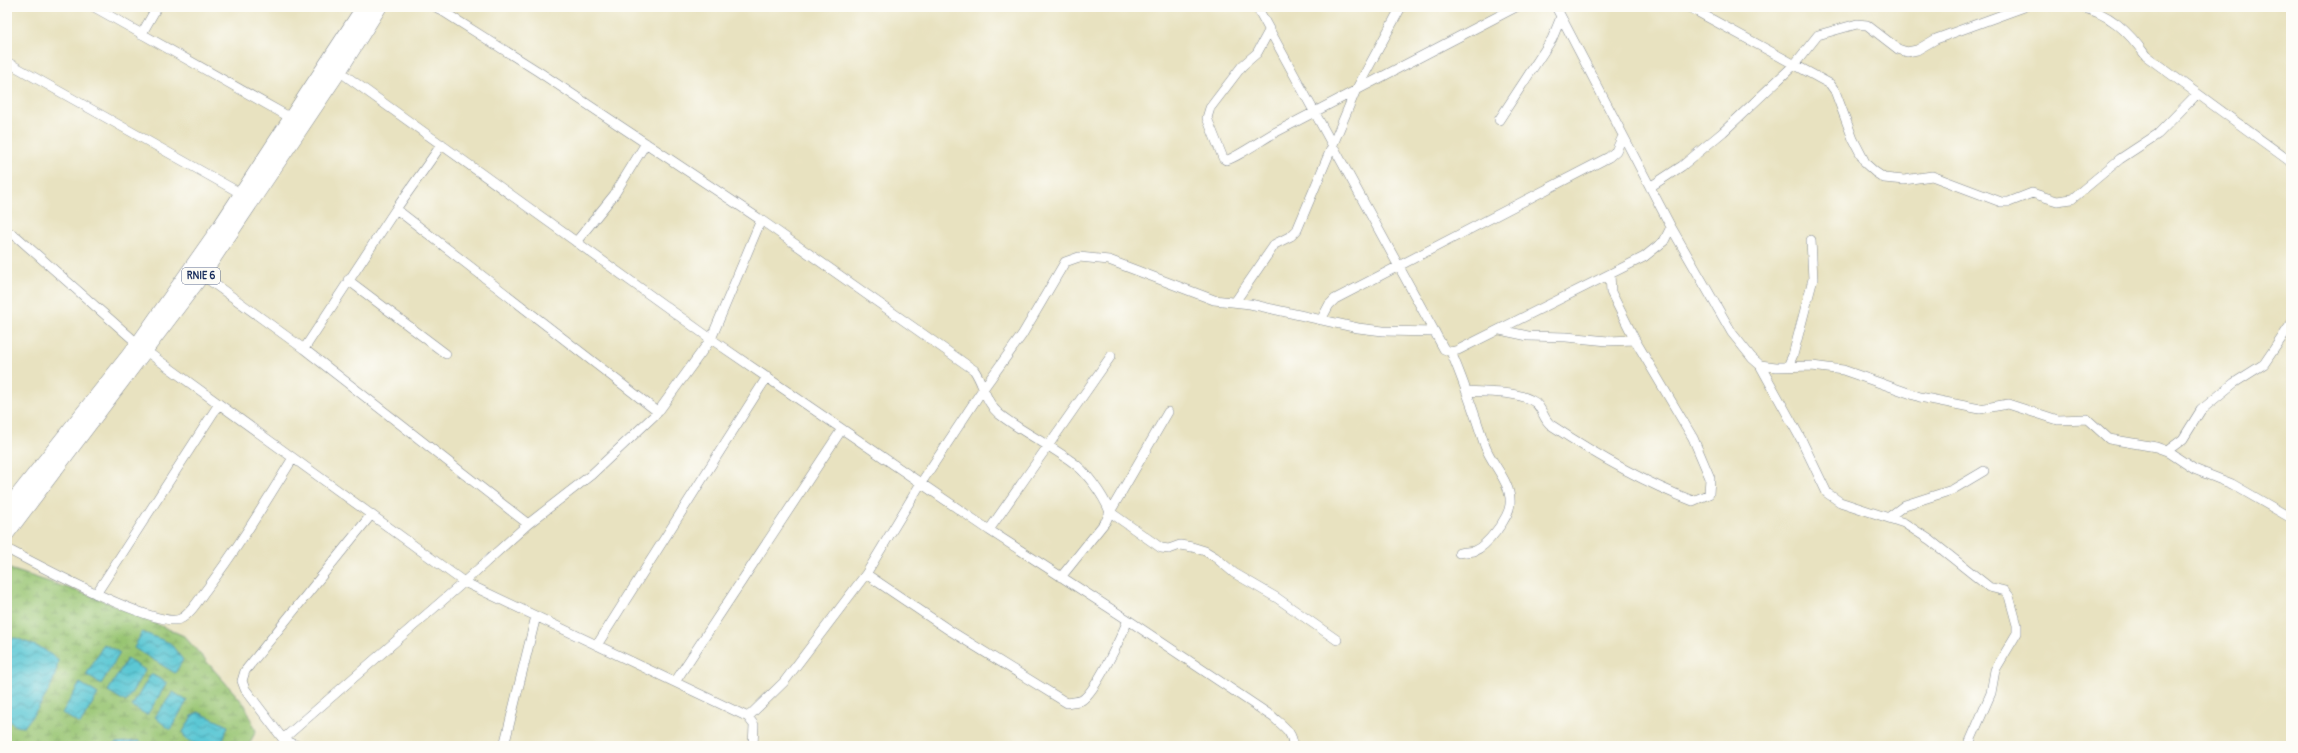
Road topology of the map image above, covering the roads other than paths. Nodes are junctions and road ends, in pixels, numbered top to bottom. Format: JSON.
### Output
{"nodes":[{"id":1,"x":94,"y":7,"type":"edge"},
{"id":2,"x":157,"y":7,"type":"edge"},
{"id":3,"x":364,"y":7,"type":"edge"},
{"id":4,"x":379,"y":7,"type":"edge"},
{"id":5,"x":436,"y":7,"type":"edge"},
{"id":6,"x":1257,"y":7,"type":"edge"},
{"id":7,"x":1401,"y":7,"type":"edge"},
{"id":8,"x":1516,"y":7,"type":"edge"},
{"id":9,"x":1556,"y":7,"type":"edge"},
{"id":10,"x":1689,"y":7,"type":"edge"},
{"id":11,"x":2024,"y":7,"type":"edge"},
{"id":12,"x":2080,"y":7,"type":"edge"},
{"id":13,"x":1561,"y":17,"type":"junction"},
{"id":14,"x":1269,"y":30,"type":"junction"},
{"id":15,"x":141,"y":35,"type":"junction"},
{"id":16,"x":7,"y":62,"type":"edge"},
{"id":17,"x":1794,"y":65,"type":"junction"},
{"id":18,"x":339,"y":71,"type":"junction"},
{"id":19,"x":1355,"y":92,"type":"junction"},
{"id":20,"x":2197,"y":94,"type":"junction"},
{"id":21,"x":1316,"y":113,"type":"junction"},
{"id":22,"x":291,"y":118,"type":"junction"},
{"id":23,"x":1499,"y":120,"type":"dead end"},
{"id":24,"x":1623,"y":136,"type":"junction"},
{"id":25,"x":646,"y":143,"type":"junction"},
{"id":26,"x":442,"y":144,"type":"junction"},
{"id":27,"x":1333,"y":145,"type":"junction"},
{"id":28,"x":2291,"y":162,"type":"edge"},
{"id":29,"x":1650,"y":187,"type":"junction"},
{"id":30,"x":242,"y":194,"type":"junction"},
{"id":31,"x":396,"y":209,"type":"junction"},
{"id":32,"x":761,"y":220,"type":"junction"},
{"id":33,"x":1671,"y":227,"type":"junction"},
{"id":34,"x":7,"y":231,"type":"edge"},
{"id":35,"x":1810,"y":240,"type":"dead end"},
{"id":36,"x":576,"y":242,"type":"junction"},
{"id":37,"x":1399,"y":266,"type":"junction"},
{"id":38,"x":1610,"y":274,"type":"junction"},
{"id":39,"x":202,"y":275,"type":"junction"},
{"id":40,"x":348,"y":280,"type":"junction"},
{"id":41,"x":1235,"y":302,"type":"junction"},
{"id":42,"x":1321,"y":320,"type":"junction"},
{"id":43,"x":2291,"y":324,"type":"edge"},
{"id":44,"x":1500,"y":330,"type":"junction"},
{"id":45,"x":1435,"y":332,"type":"junction"},
{"id":46,"x":711,"y":339,"type":"junction"},
{"id":47,"x":1635,"y":340,"type":"junction"},
{"id":48,"x":142,"y":347,"type":"junction"},
{"id":49,"x":304,"y":350,"type":"junction"},
{"id":50,"x":1451,"y":352,"type":"junction"},
{"id":51,"x":446,"y":354,"type":"dead end"},
{"id":52,"x":1110,"y":356,"type":"dead end"},
{"id":53,"x":1760,"y":364,"type":"junction"},
{"id":54,"x":1788,"y":366,"type":"junction"},
{"id":55,"x":767,"y":378,"type":"junction"},
{"id":56,"x":983,"y":389,"type":"junction"},
{"id":57,"x":1468,"y":391,"type":"junction"},
{"id":58,"x":219,"y":404,"type":"junction"},
{"id":59,"x":658,"y":412,"type":"junction"},
{"id":60,"x":1168,"y":412,"type":"dead end"},
{"id":61,"x":842,"y":429,"type":"junction"},
{"id":62,"x":1047,"y":446,"type":"junction"},
{"id":63,"x":2166,"y":452,"type":"junction"},
{"id":64,"x":293,"y":458,"type":"junction"},
{"id":65,"x":1984,"y":471,"type":"dead end"},
{"id":66,"x":922,"y":483,"type":"junction"},
{"id":67,"x":7,"y":509,"type":"edge"},
{"id":68,"x":1110,"y":512,"type":"junction"},
{"id":69,"x":371,"y":515,"type":"junction"},
{"id":70,"x":1889,"y":517,"type":"junction"},
{"id":71,"x":2291,"y":518,"type":"edge"},
{"id":72,"x":528,"y":524,"type":"junction"},
{"id":73,"x":989,"y":530,"type":"junction"},
{"id":74,"x":7,"y":532,"type":"edge"},
{"id":75,"x":7,"y":549,"type":"edge"},
{"id":76,"x":1459,"y":553,"type":"dead end"},
{"id":77,"x":866,"y":574,"type":"junction"},
{"id":78,"x":1061,"y":577,"type":"junction"},
{"id":79,"x":464,"y":582,"type":"junction"},
{"id":80,"x":96,"y":594,"type":"junction"},
{"id":81,"x":536,"y":616,"type":"junction"},
{"id":82,"x":1128,"y":620,"type":"junction"},
{"id":83,"x":1337,"y":640,"type":"dead end"},
{"id":84,"x":597,"y":645,"type":"junction"},
{"id":85,"x":675,"y":682,"type":"junction"},
{"id":86,"x":748,"y":717,"type":"junction"},
{"id":87,"x":284,"y":739,"type":"junction"},
{"id":88,"x":298,"y":746,"type":"edge"},
{"id":89,"x":504,"y":746,"type":"edge"},
{"id":90,"x":753,"y":746,"type":"edge"},
{"id":91,"x":1293,"y":746,"type":"edge"},
{"id":92,"x":1968,"y":746,"type":"edge"}],
"edges":[{"from":1,"to":15,"type":"street"},
{"from":2,"to":15,"type":"street"},
{"from":3,"to":22,"type":"main road","number":"RNIE 6"},
{"from":4,"to":18,"type":"main road","number":"RNIE 6"},
{"from":5,"to":25,"type":"street"},
{"from":6,"to":14,"type":"street"},
{"from":7,"to":19,"type":"street"},
{"from":8,"to":19,"type":"street"},
{"from":9,"to":13,"type":"street"},
{"from":10,"to":17,"type":"street"},
{"from":11,"to":17,"type":"street"},
{"from":12,"to":20,"type":"street"},
{"from":13,"to":23,"type":"street"},
{"from":13,"to":24,"type":"street"},
{"from":14,"to":21,"type":"street"},
{"from":14,"to":21,"type":"street"},
{"from":15,"to":22,"type":"street"},
{"from":16,"to":30,"type":"street"},
{"from":17,"to":20,"type":"street"},
{"from":17,"to":29,"type":"street"},
{"from":18,"to":26,"type":"street"},
{"from":18,"to":39,"type":"main road","number":"RNIE 6"},
{"from":19,"to":21,"type":"street"},
{"from":19,"to":27,"type":"street"},
{"from":20,"to":28,"type":"street"},
{"from":21,"to":27,"type":"street"},
{"from":22,"to":30,"type":"main road","number":"RNIE 6"},
{"from":24,"to":29,"type":"street"},
{"from":24,"to":37,"type":"street"},
{"from":25,"to":32,"type":"street"},
{"from":25,"to":36,"type":"street"},
{"from":26,"to":31,"type":"street"},
{"from":26,"to":36,"type":"street"},
{"from":27,"to":37,"type":"street"},
{"from":27,"to":41,"type":"street"},
{"from":29,"to":33,"type":"street"},
{"from":30,"to":48,"type":"main road","number":"RNIE 6"},
{"from":31,"to":40,"type":"street"},
{"from":31,"to":59,"type":"street"},
{"from":32,"to":46,"type":"street"},
{"from":32,"to":56,"type":"street"},
{"from":33,"to":38,"type":"street"},
{"from":33,"to":53,"type":"street"},
{"from":34,"to":48,"type":"street"},
{"from":35,"to":54,"type":"street"},
{"from":36,"to":46,"type":"street"},
{"from":37,"to":42,"type":"street"},
{"from":37,"to":45,"type":"street"},
{"from":38,"to":44,"type":"street"},
{"from":38,"to":47,"type":"street"},
{"from":39,"to":48,"type":"main road","number":"RNIE 6"},
{"from":39,"to":49,"type":"street"},
{"from":40,"to":49,"type":"street"},
{"from":40,"to":51,"type":"street"},
{"from":41,"to":42,"type":"street"},
{"from":41,"to":56,"type":"street"},
{"from":42,"to":45,"type":"street"},
{"from":43,"to":63,"type":"street"},
{"from":44,"to":47,"type":"street"},
{"from":44,"to":50,"type":"street"},
{"from":45,"to":50,"type":"street"},
{"from":46,"to":55,"type":"street"},
{"from":46,"to":59,"type":"street"},
{"from":47,"to":57,"type":"street"},
{"from":48,"to":58,"type":"street"},
{"from":48,"to":67,"type":"main road","number":"RNIE 6"},
{"from":48,"to":74,"type":"main road","number":"RNIE 6"},
{"from":49,"to":72,"type":"street"},
{"from":50,"to":57,"type":"street"},
{"from":52,"to":62,"type":"street"},
{"from":53,"to":54,"type":"street"},
{"from":53,"to":70,"type":"street"},
{"from":54,"to":63,"type":"street"},
{"from":55,"to":61,"type":"street"},
{"from":55,"to":84,"type":"street"},
{"from":56,"to":62,"type":"street"},
{"from":56,"to":66,"type":"street"},
{"from":57,"to":76,"type":"street"},
{"from":58,"to":64,"type":"street"},
{"from":58,"to":80,"type":"street"},
{"from":59,"to":72,"type":"street"},
{"from":60,"to":68,"type":"street"},
{"from":61,"to":66,"type":"street"},
{"from":61,"to":85,"type":"street"},
{"from":62,"to":68,"type":"street"},
{"from":62,"to":73,"type":"street"},
{"from":63,"to":71,"type":"street"},
{"from":64,"to":69,"type":"street"},
{"from":64,"to":80,"type":"street"},
{"from":65,"to":70,"type":"street"},
{"from":66,"to":73,"type":"street"},
{"from":66,"to":77,"type":"street"},
{"from":68,"to":78,"type":"street"},
{"from":68,"to":83,"type":"street"},
{"from":69,"to":79,"type":"street"},
{"from":69,"to":87,"type":"street"},
{"from":70,"to":92,"type":"street"},
{"from":72,"to":79,"type":"street"},
{"from":73,"to":78,"type":"street"},
{"from":75,"to":80,"type":"street"},
{"from":77,"to":82,"type":"street"},
{"from":77,"to":86,"type":"street"},
{"from":78,"to":82,"type":"street"},
{"from":79,"to":81,"type":"street"},
{"from":79,"to":87,"type":"street"},
{"from":81,"to":84,"type":"street"},
{"from":81,"to":89,"type":"street"},
{"from":82,"to":91,"type":"street"},
{"from":84,"to":85,"type":"street"},
{"from":85,"to":86,"type":"street"},
{"from":86,"to":90,"type":"street"},
{"from":87,"to":88,"type":"street"}]}
